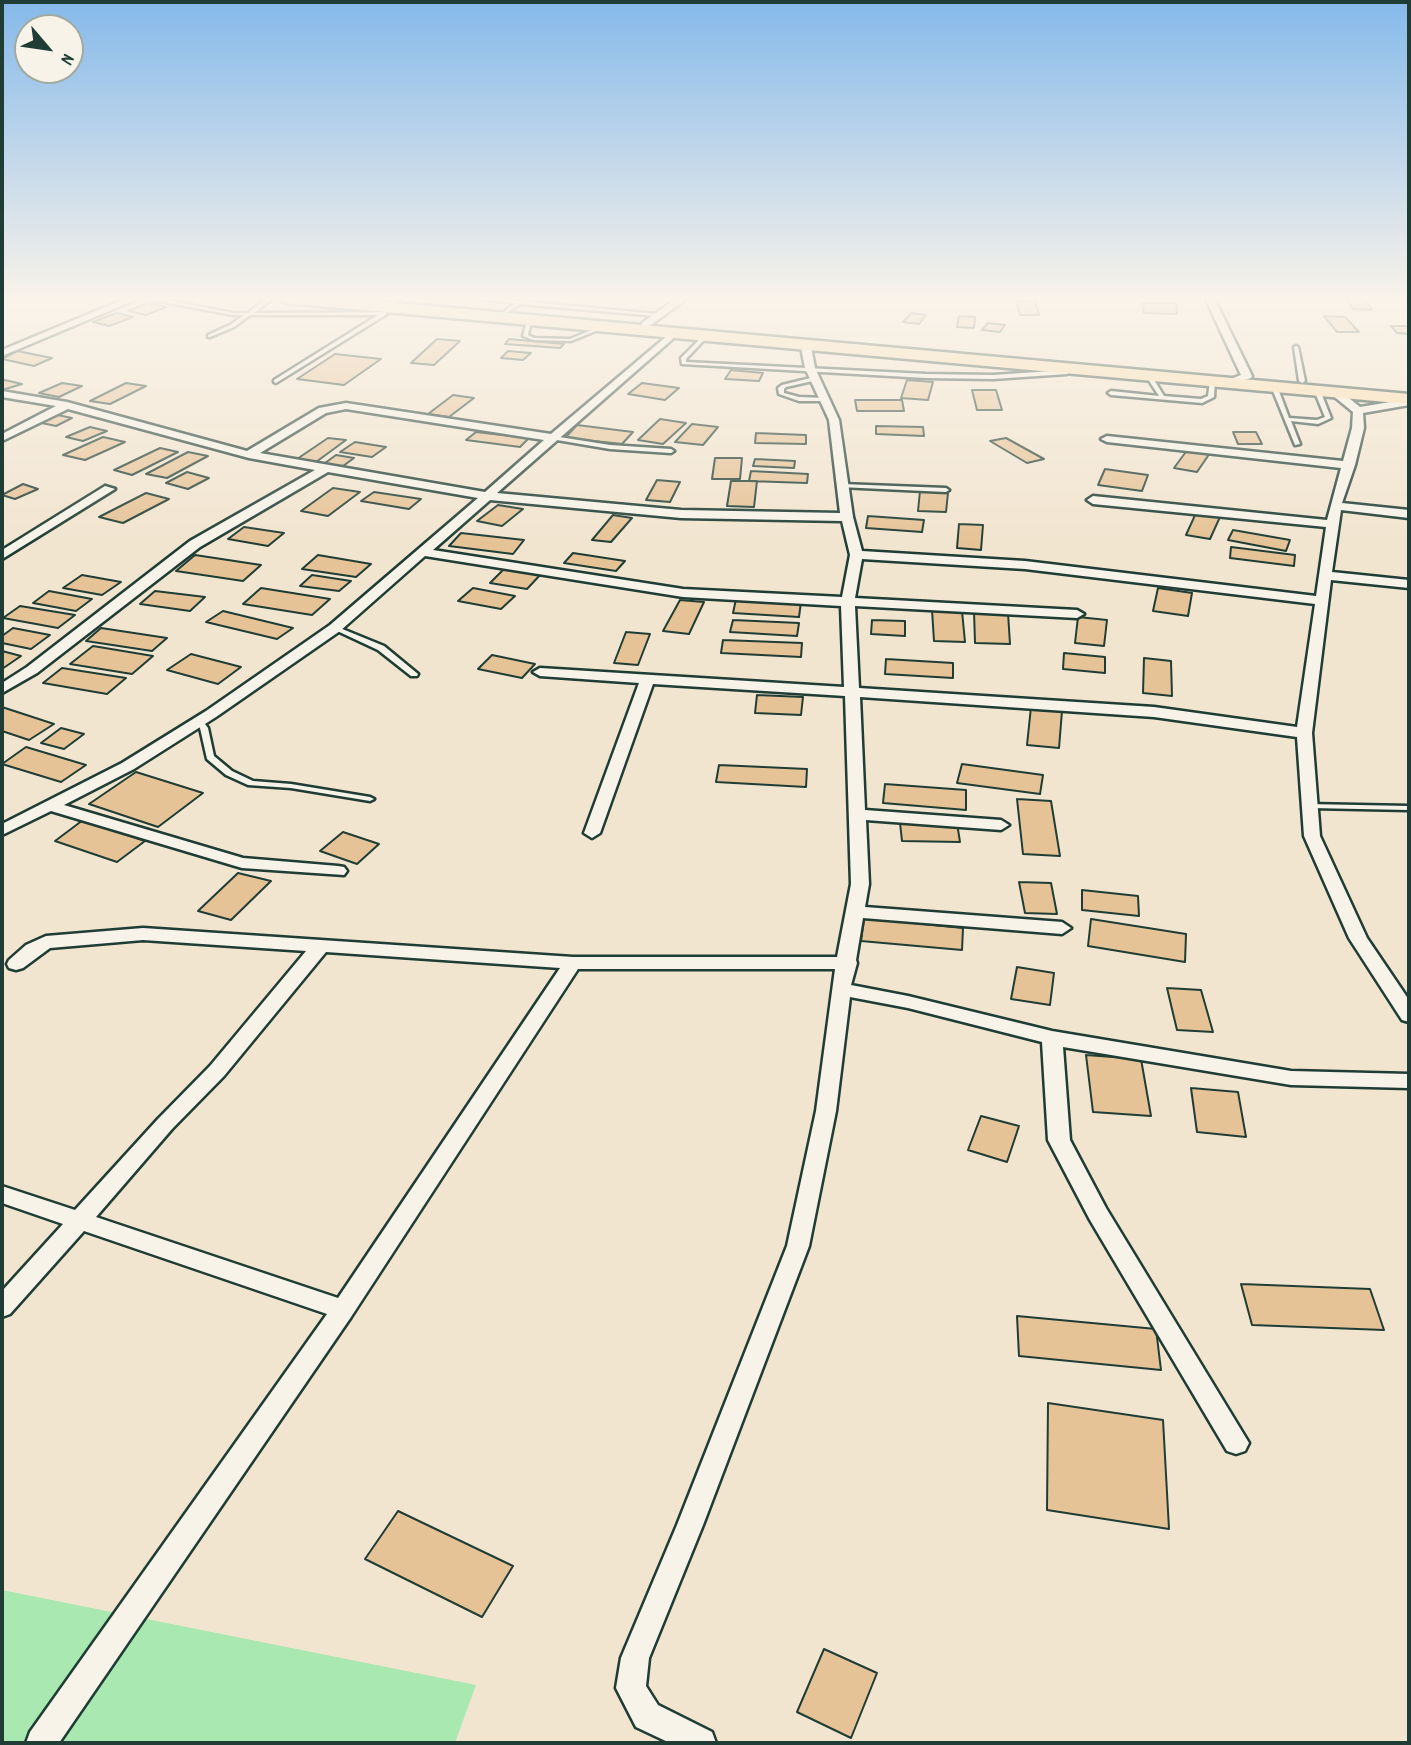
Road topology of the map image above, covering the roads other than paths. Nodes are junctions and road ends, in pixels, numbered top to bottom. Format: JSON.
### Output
{"nodes":[{"id":1,"x":621,"y":379,"type":"edge"},
{"id":2,"x":800,"y":379,"type":"edge"},
{"id":3,"x":816,"y":379,"type":"edge"},
{"id":4,"x":1151,"y":379,"type":"edge"},
{"id":5,"x":1190,"y":379,"type":"edge"},
{"id":6,"x":1232,"y":379,"type":"edge"},
{"id":7,"x":1267,"y":379,"type":"edge"},
{"id":8,"x":1313,"y":379,"type":"edge"},
{"id":9,"x":1220,"y":382,"type":"junction"},
{"id":10,"x":1274,"y":386,"type":"junction"},
{"id":11,"x":1318,"y":388,"type":"junction"},
{"id":12,"x":1409,"y":392,"type":"edge"},
{"id":13,"x":1111,"y":393,"type":"dead end"},
{"id":14,"x":2,"y":394,"type":"edge"},
{"id":15,"x":1163,"y":398,"type":"junction"},
{"id":16,"x":825,"y":400,"type":"junction"},
{"id":17,"x":1409,"y":400,"type":"edge"},
{"id":18,"x":66,"y":405,"type":"junction"},
{"id":19,"x":1358,"y":411,"type":"junction"},
{"id":20,"x":1287,"y":419,"type":"junction"},
{"id":21,"x":2,"y":438,"type":"edge"},
{"id":22,"x":553,"y":438,"type":"junction"},
{"id":23,"x":1107,"y":439,"type":"dead end"},
{"id":24,"x":1297,"y":444,"type":"dead end"},
{"id":25,"x":671,"y":451,"type":"dead end"},
{"id":26,"x":249,"y":455,"type":"junction"},
{"id":27,"x":1349,"y":465,"type":"junction"},
{"id":28,"x":325,"y":469,"type":"junction"},
{"id":29,"x":842,"y":486,"type":"junction"},
{"id":30,"x":109,"y":489,"type":"dead end"},
{"id":31,"x":946,"y":490,"type":"dead end"},
{"id":32,"x":489,"y":496,"type":"junction"},
{"id":33,"x":1093,"y":500,"type":"dead end"},
{"id":34,"x":1335,"y":506,"type":"junction"},
{"id":35,"x":1409,"y":514,"type":"edge"},
{"id":36,"x":846,"y":517,"type":"junction"},
{"id":37,"x":1334,"y":524,"type":"junction"},
{"id":38,"x":424,"y":552,"type":"junction"},
{"id":39,"x":2,"y":555,"type":"edge"},
{"id":40,"x":856,"y":555,"type":"junction"},
{"id":41,"x":1328,"y":576,"type":"junction"},
{"id":42,"x":1409,"y":584,"type":"edge"},
{"id":43,"x":848,"y":599,"type":"junction"},
{"id":44,"x":1323,"y":601,"type":"junction"},
{"id":45,"x":1077,"y":614,"type":"dead end"},
{"id":46,"x":335,"y":628,"type":"junction"},
{"id":47,"x":540,"y":672,"type":"dead end"},
{"id":48,"x":414,"y":674,"type":"dead end"},
{"id":49,"x":647,"y":681,"type":"junction"},
{"id":50,"x":2,"y":689,"type":"edge"},
{"id":51,"x":850,"y":692,"type":"junction"},
{"id":52,"x":199,"y":722,"type":"junction"},
{"id":53,"x":1304,"y":733,"type":"junction"},
{"id":54,"x":370,"y":799,"type":"dead end"},
{"id":55,"x":51,"y":806,"type":"junction"},
{"id":56,"x":1310,"y":806,"type":"junction"},
{"id":57,"x":1409,"y":808,"type":"edge"},
{"id":58,"x":857,"y":814,"type":"junction"},
{"id":59,"x":1001,"y":825,"type":"dead end"},
{"id":60,"x":2,"y":830,"type":"edge"},
{"id":61,"x":592,"y":833,"type":"dead end"},
{"id":62,"x":338,"y":871,"type":"dead end"},
{"id":63,"x":856,"y":912,"type":"junction"},
{"id":64,"x":1062,"y":928,"type":"dead end"},
{"id":65,"x":319,"y":948,"type":"junction"},
{"id":66,"x":848,"y":962,"type":"junction"},
{"id":67,"x":573,"y":963,"type":"junction"},
{"id":68,"x":16,"y":964,"type":"dead end"},
{"id":69,"x":841,"y":989,"type":"junction"},
{"id":70,"x":1409,"y":1015,"type":"edge"},
{"id":71,"x":1052,"y":1038,"type":"junction"},
{"id":72,"x":1409,"y":1082,"type":"edge"},
{"id":73,"x":2,"y":1194,"type":"edge"},
{"id":74,"x":79,"y":1221,"type":"junction"},
{"id":75,"x":2,"y":1307,"type":"edge"},
{"id":76,"x":343,"y":1310,"type":"junction"},
{"id":77,"x":1236,"y":1443,"type":"dead end"},
{"id":78,"x":41,"y":1743,"type":"edge"},
{"id":79,"x":701,"y":1743,"type":"edge"}],
"edges":[{"from":1,"to":22,"type":"street"},
{"from":2,"to":16,"type":"lane"},
{"from":3,"to":16,"type":"street"},
{"from":4,"to":15,"type":"lane"},
{"from":5,"to":9,"type":"highway"},
{"from":6,"to":9,"type":"street"},
{"from":7,"to":11,"type":"highway"},
{"from":8,"to":11,"type":"lane"},
{"from":9,"to":10,"type":"highway"},
{"from":9,"to":15,"type":"lane"},
{"from":10,"to":11,"type":"highway"},
{"from":10,"to":20,"type":"lane"},
{"from":11,"to":12,"type":"highway"},
{"from":11,"to":17,"type":"highway"},
{"from":11,"to":19,"type":"street"},
{"from":11,"to":20,"type":"lane"},
{"from":13,"to":15,"type":"lane"},
{"from":14,"to":18,"type":"street"},
{"from":16,"to":29,"type":"street"},
{"from":17,"to":19,"type":"street"},
{"from":18,"to":21,"type":"street"},
{"from":18,"to":26,"type":"street"},
{"from":19,"to":27,"type":"street"},
{"from":20,"to":24,"type":"lane"},
{"from":22,"to":25,"type":"lane"},
{"from":22,"to":26,"type":"street"},
{"from":22,"to":32,"type":"street"},
{"from":23,"to":27,"type":"street"},
{"from":26,"to":28,"type":"street"},
{"from":27,"to":34,"type":"street"},
{"from":28,"to":32,"type":"street"},
{"from":28,"to":50,"type":"street"},
{"from":29,"to":31,"type":"lane"},
{"from":29,"to":36,"type":"street"},
{"from":30,"to":39,"type":"street"},
{"from":32,"to":36,"type":"street"},
{"from":32,"to":38,"type":"street"},
{"from":33,"to":37,"type":"street"},
{"from":34,"to":35,"type":"street"},
{"from":34,"to":37,"type":"street"},
{"from":36,"to":40,"type":"street"},
{"from":37,"to":41,"type":"street"},
{"from":38,"to":43,"type":"street"},
{"from":38,"to":46,"type":"street"},
{"from":40,"to":43,"type":"street"},
{"from":40,"to":44,"type":"street"},
{"from":41,"to":42,"type":"street"},
{"from":41,"to":44,"type":"street"},
{"from":43,"to":45,"type":"street"},
{"from":43,"to":51,"type":"street"},
{"from":44,"to":53,"type":"street"},
{"from":46,"to":48,"type":"lane"},
{"from":46,"to":52,"type":"street"},
{"from":47,"to":49,"type":"street"},
{"from":49,"to":51,"type":"street"},
{"from":49,"to":61,"type":"street"},
{"from":51,"to":53,"type":"street"},
{"from":51,"to":58,"type":"street"},
{"from":52,"to":54,"type":"lane"},
{"from":52,"to":55,"type":"street"},
{"from":53,"to":56,"type":"street"},
{"from":55,"to":60,"type":"street"},
{"from":55,"to":62,"type":"street"},
{"from":56,"to":57,"type":"lane"},
{"from":56,"to":70,"type":"street"},
{"from":58,"to":59,"type":"street"},
{"from":58,"to":63,"type":"street"},
{"from":63,"to":64,"type":"street"},
{"from":63,"to":66,"type":"street"},
{"from":65,"to":67,"type":"street"},
{"from":65,"to":68,"type":"street"},
{"from":65,"to":74,"type":"street"},
{"from":66,"to":67,"type":"street"},
{"from":66,"to":69,"type":"street"},
{"from":67,"to":76,"type":"street"},
{"from":69,"to":71,"type":"street"},
{"from":69,"to":79,"type":"street"},
{"from":71,"to":72,"type":"street"},
{"from":71,"to":77,"type":"street"},
{"from":73,"to":74,"type":"street"},
{"from":74,"to":75,"type":"street"},
{"from":74,"to":76,"type":"street"},
{"from":76,"to":78,"type":"street"}]}
